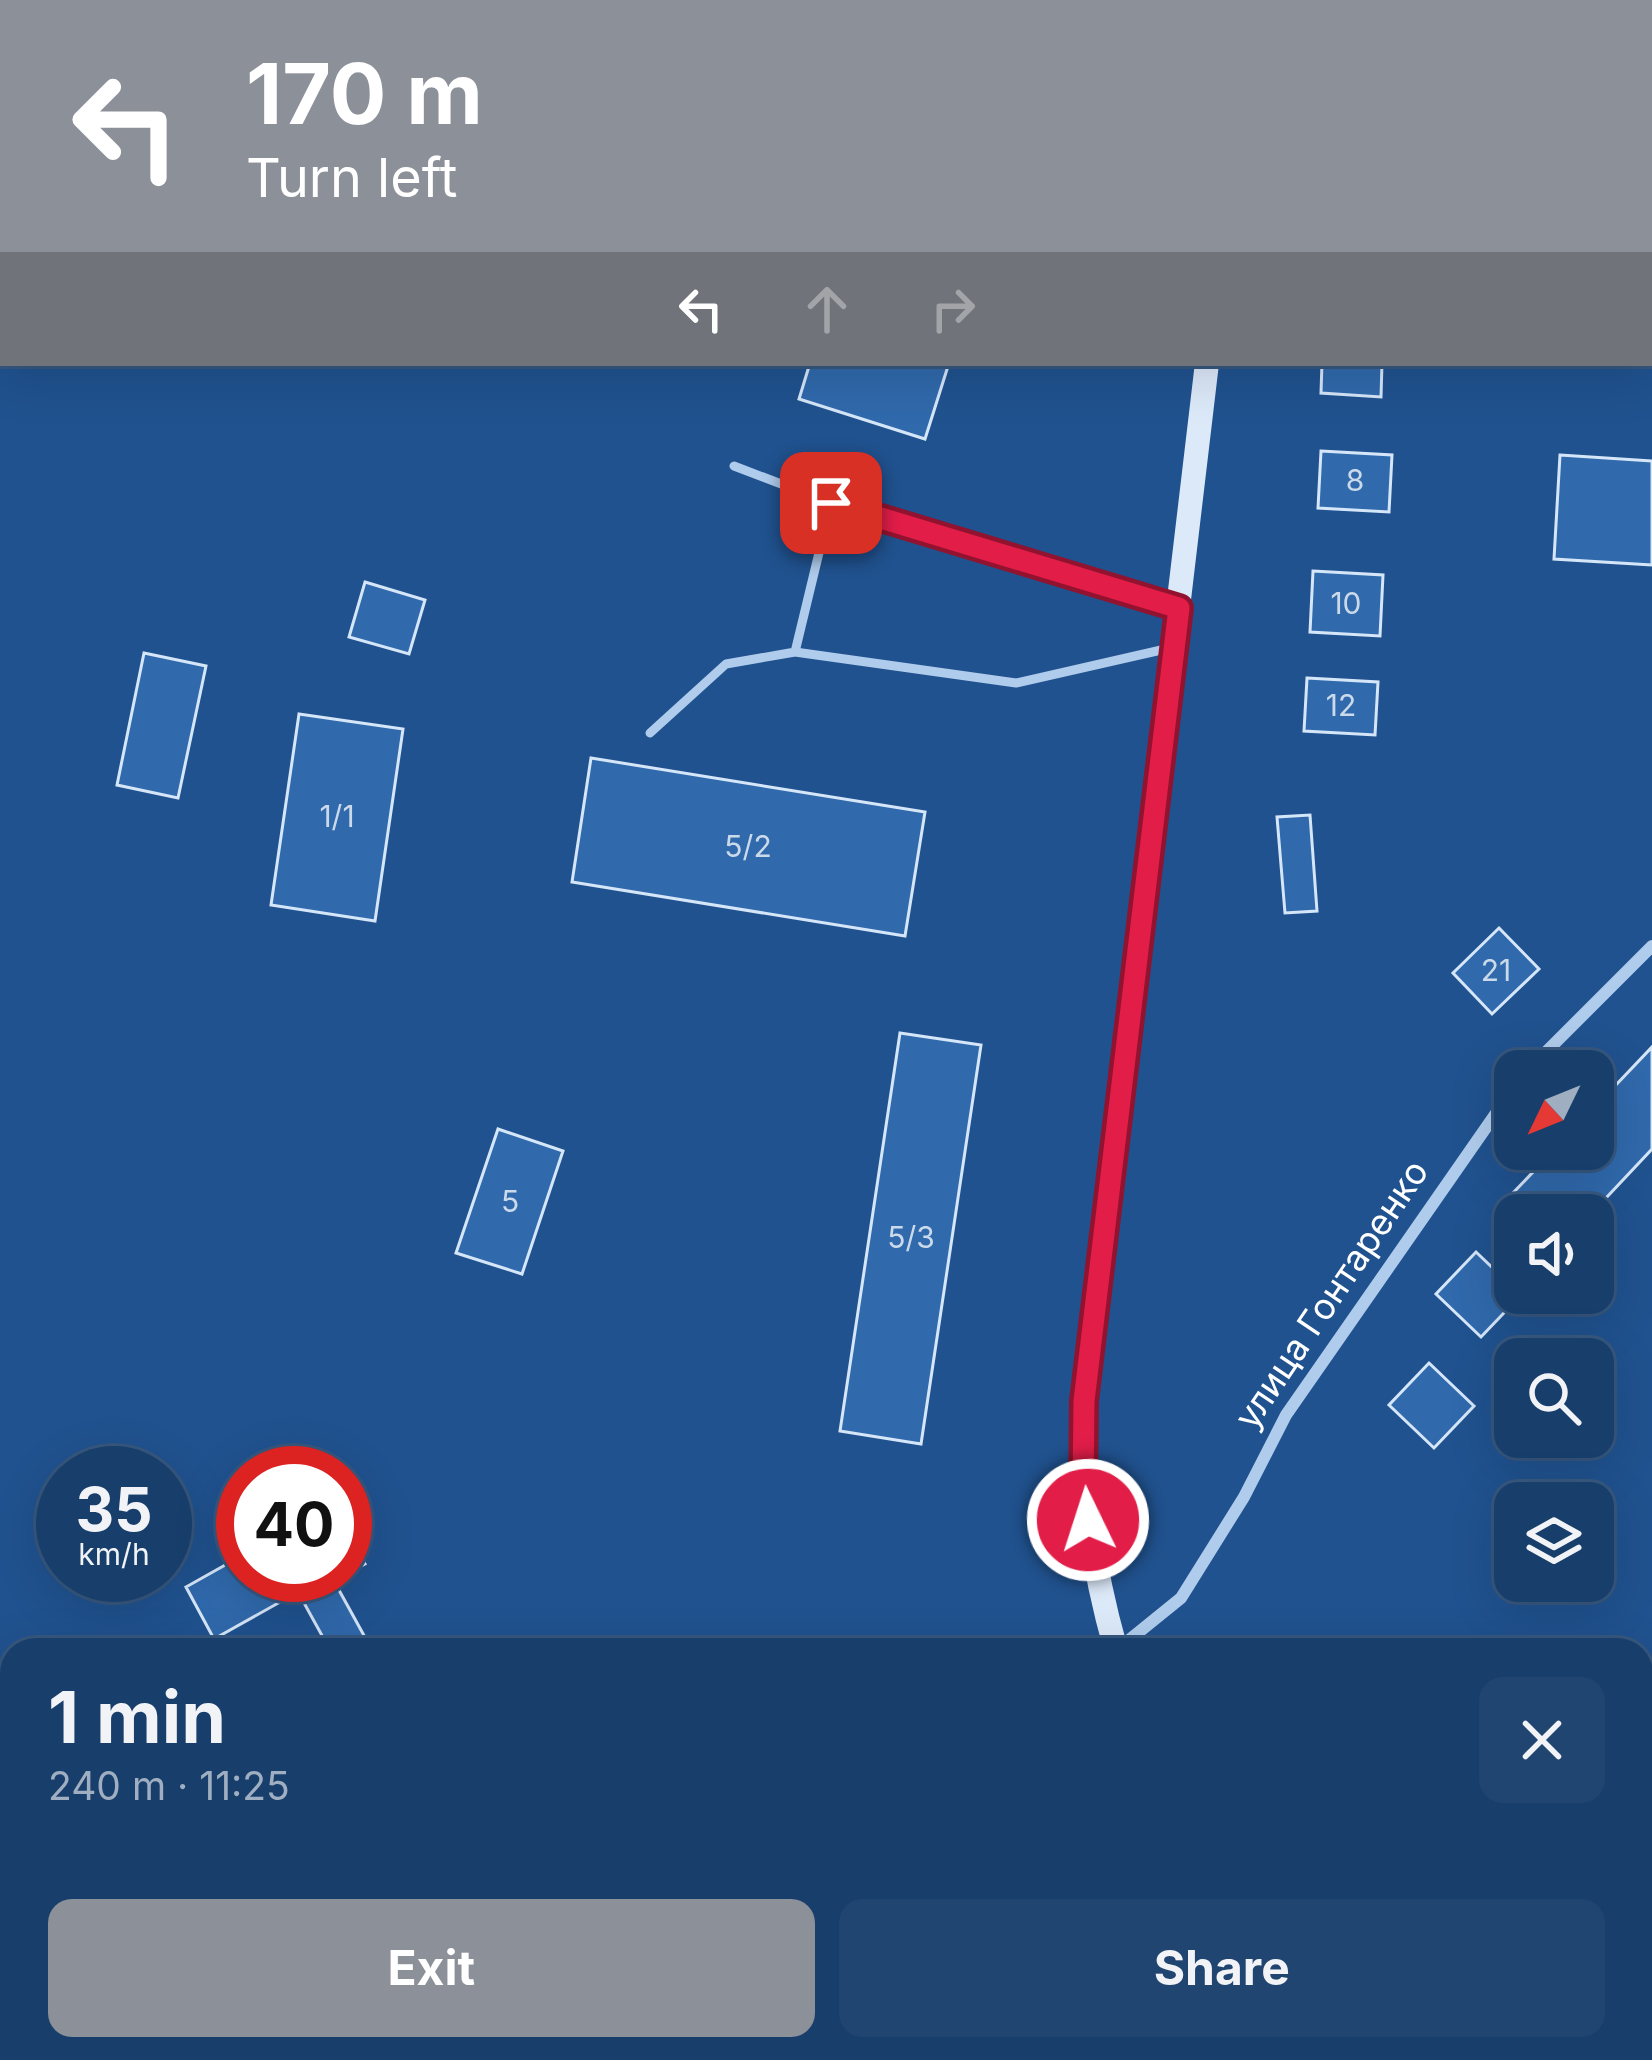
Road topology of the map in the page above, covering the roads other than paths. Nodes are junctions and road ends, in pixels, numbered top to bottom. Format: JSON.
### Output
{"nodes":[{"id":1,"x":1207,"y":366,"type":"edge"},
{"id":2,"x":734,"y":466,"type":"dead end"},
{"id":3,"x":831,"y":503,"type":"junction"},
{"id":4,"x":1179,"y":608,"type":"junction"},
{"id":5,"x":1175,"y":646,"type":"junction"},
{"id":6,"x":795,"y":652,"type":"junction"},
{"id":7,"x":650,"y":733,"type":"dead end"},
{"id":8,"x":1652,"y":946,"type":"edge"},
{"id":9,"x":1548,"y":1050,"type":"edge"},
{"id":10,"x":1494,"y":1116,"type":"edge"},
{"id":11,"x":1113,"y":1638,"type":"edge"},
{"id":12,"x":1131,"y":1638,"type":"edge"}],
"edges":[{"from":1,"to":4,"type":"street"},
{"from":2,"to":3,"type":"lane"},
{"from":3,"to":4,"type":"lane"},
{"from":3,"to":6,"type":"lane"},
{"from":4,"to":5,"type":"street"},
{"from":5,"to":6,"type":"lane"},
{"from":5,"to":11,"type":"street"},
{"from":6,"to":7,"type":"lane"},
{"from":8,"to":9,"type":"street"},
{"from":10,"to":12,"type":"street","name":"улица Гонтаренко"}]}
